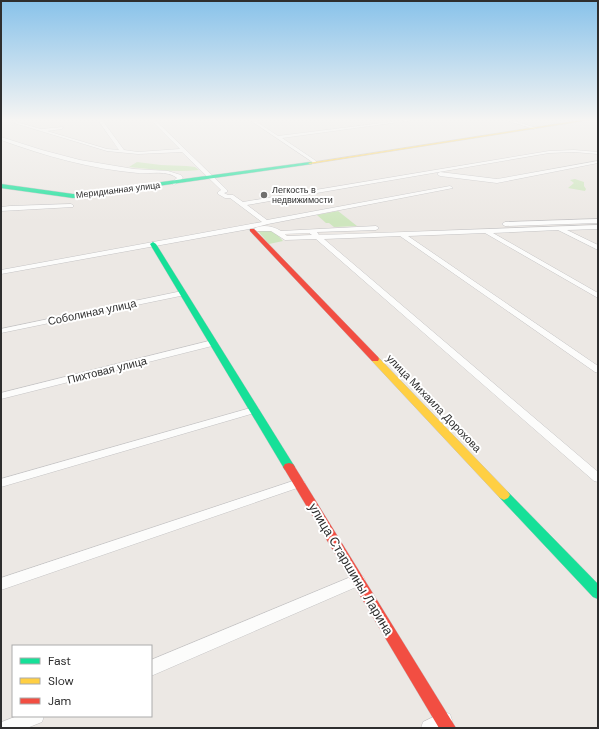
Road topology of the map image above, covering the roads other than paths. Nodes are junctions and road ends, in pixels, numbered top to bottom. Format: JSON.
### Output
{"nodes":[{"id":1,"x":46,"y":154,"type":"edge"},
{"id":2,"x":188,"y":154,"type":"edge"},
{"id":3,"x":303,"y":154,"type":"edge"},
{"id":4,"x":366,"y":154,"type":"edge"},
{"id":5,"x":537,"y":154,"type":"edge"},
{"id":6,"x":314,"y":162,"type":"junction"},
{"id":7,"x":598,"y":162,"type":"edge"},
{"id":8,"x":428,"y":173,"type":"junction"},
{"id":9,"x":212,"y":178,"type":"junction"},
{"id":10,"x":174,"y":183,"type":"junction"},
{"id":11,"x":1,"y":186,"type":"edge"},
{"id":12,"x":450,"y":188,"type":"dead end"},
{"id":13,"x":242,"y":204,"type":"junction"},
{"id":14,"x":71,"y":206,"type":"dead end"},
{"id":15,"x":1,"y":209,"type":"edge"},
{"id":16,"x":598,"y":221,"type":"edge"},
{"id":17,"x":266,"y":222,"type":"junction"},
{"id":18,"x":476,"y":225,"type":"junction"},
{"id":19,"x":598,"y":227,"type":"edge"},
{"id":20,"x":560,"y":228,"type":"junction"},
{"id":21,"x":250,"y":229,"type":"junction"},
{"id":22,"x":311,"y":231,"type":"junction"},
{"id":23,"x":486,"y":231,"type":"junction"},
{"id":24,"x":280,"y":232,"type":"junction"},
{"id":25,"x":402,"y":234,"type":"junction"},
{"id":26,"x":318,"y":237,"type":"junction"},
{"id":27,"x":154,"y":246,"type":"junction"},
{"id":28,"x":598,"y":248,"type":"edge"},
{"id":29,"x":1,"y":272,"type":"edge"},
{"id":30,"x":1,"y":277,"type":"edge"},
{"id":31,"x":182,"y":293,"type":"junction"},
{"id":32,"x":598,"y":296,"type":"edge"},
{"id":33,"x":1,"y":331,"type":"edge"},
{"id":34,"x":213,"y":343,"type":"junction"},
{"id":35,"x":598,"y":370,"type":"edge"},
{"id":36,"x":1,"y":396,"type":"edge"},
{"id":37,"x":254,"y":410,"type":"junction"},
{"id":38,"x":598,"y":478,"type":"edge"},
{"id":39,"x":1,"y":483,"type":"edge"},
{"id":40,"x":299,"y":483,"type":"junction"},
{"id":41,"x":358,"y":580,"type":"junction"},
{"id":42,"x":1,"y":584,"type":"edge"},
{"id":43,"x":598,"y":593,"type":"edge"},
{"id":44,"x":152,"y":668,"type":"edge"},
{"id":45,"x":34,"y":717,"type":"edge"},
{"id":46,"x":446,"y":724,"type":"edge"},
{"id":47,"x":8,"y":728,"type":"edge"},
{"id":48,"x":429,"y":728,"type":"edge"}],
"edges":[{"from":1,"to":10,"type":"street"},
{"from":2,"to":9,"type":"street"},
{"from":3,"to":6,"type":"street"},
{"from":4,"to":6,"type":"street","name":"Меридианная улица"},
{"from":5,"to":8,"type":"street"},
{"from":6,"to":9,"type":"street","name":"Меридианная улица"},
{"from":7,"to":8,"type":"street"},
{"from":8,"to":13,"type":"street"},
{"from":9,"to":10,"type":"street","name":"Меридианная улица"},
{"from":9,"to":13,"type":"street"},
{"from":10,"to":11,"type":"street","name":"Меридианная улица"},
{"from":12,"to":17,"type":"street"},
{"from":13,"to":17,"type":"street"},
{"from":14,"to":15,"type":"street"},
{"from":16,"to":18,"type":"street"},
{"from":17,"to":21,"type":"street"},
{"from":18,"to":22,"type":"street"},
{"from":18,"to":23,"type":"street"},
{"from":19,"to":20,"type":"street"},
{"from":20,"to":23,"type":"street"},
{"from":20,"to":28,"type":"street"},
{"from":21,"to":24,"type":"street"},
{"from":21,"to":27,"type":"street"},
{"from":21,"to":43,"type":"street","name":"улица Михаила Дорохова"},
{"from":22,"to":24,"type":"street"},
{"from":22,"to":26,"type":"street"},
{"from":23,"to":25,"type":"street"},
{"from":23,"to":32,"type":"street"},
{"from":24,"to":26,"type":"street"},
{"from":25,"to":26,"type":"street"},
{"from":25,"to":35,"type":"street"},
{"from":26,"to":38,"type":"street"},
{"from":27,"to":29,"type":"street"},
{"from":27,"to":30,"type":"street"},
{"from":27,"to":31,"type":"street","name":"улица Старшины Ларина"},
{"from":31,"to":33,"type":"street","name":"Соболиная улица"},
{"from":31,"to":34,"type":"street","name":"улица Старшины Ларина"},
{"from":34,"to":36,"type":"street","name":"Пихтовая улица"},
{"from":34,"to":37,"type":"street","name":"улица Старшины Ларина"},
{"from":37,"to":39,"type":"street"},
{"from":37,"to":40,"type":"street","name":"улица Старшины Ларина"},
{"from":40,"to":41,"type":"street","name":"улица Старшины Ларина"},
{"from":40,"to":42,"type":"street"},
{"from":41,"to":44,"type":"street"},
{"from":41,"to":46,"type":"street","name":"улица Старшины Ларина"},
{"from":45,"to":47,"type":"street"},
{"from":46,"to":48,"type":"street"}]}
